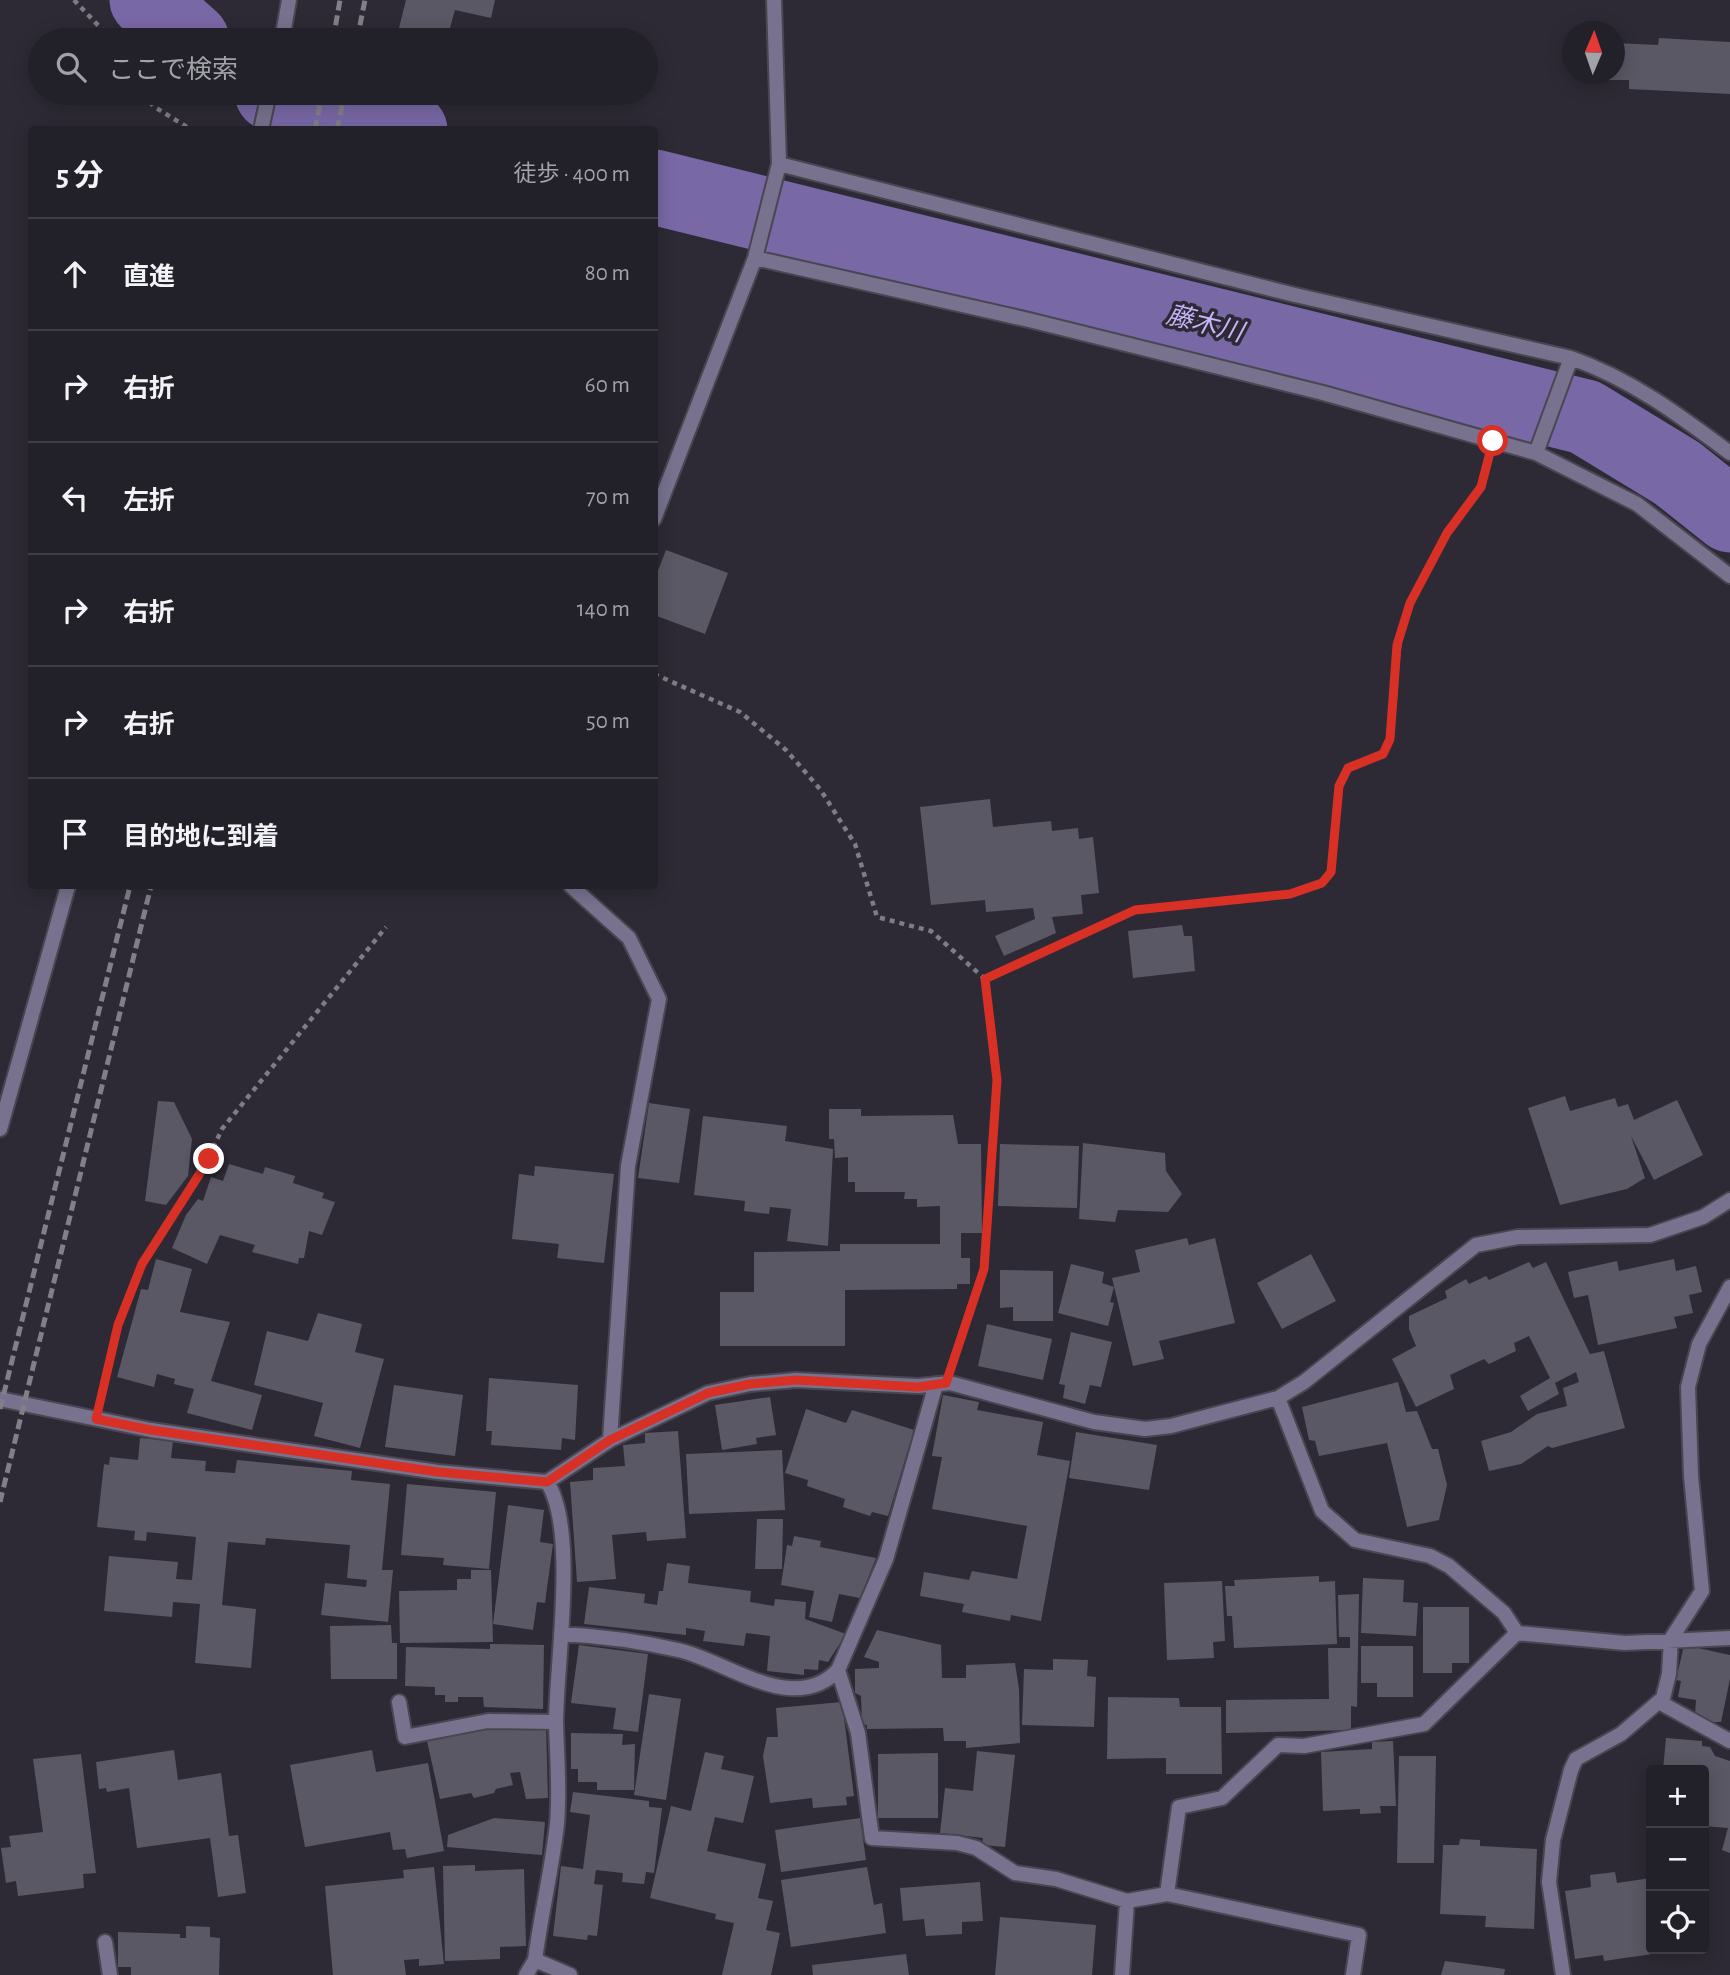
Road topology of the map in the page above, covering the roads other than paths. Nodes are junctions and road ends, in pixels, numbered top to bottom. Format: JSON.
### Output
{"nodes":[{"id":1,"x":289,"y":0,"type":"edge"},
{"id":2,"x":774,"y":0,"type":"edge"},
{"id":3,"x":284,"y":28,"type":"edge"},
{"id":4,"x":266,"y":105,"type":"edge"},
{"id":5,"x":262,"y":126,"type":"edge"},
{"id":6,"x":779,"y":164,"type":"junction"},
{"id":7,"x":755,"y":258,"type":"junction"},
{"id":8,"x":1570,"y":360,"type":"junction"},
{"id":9,"x":1536,"y":452,"type":"junction"},
{"id":10,"x":1730,"y":453,"type":"edge"},
{"id":11,"x":658,"y":509,"type":"edge"},
{"id":12,"x":1730,"y":576,"type":"edge"},
{"id":13,"x":67,"y":889,"type":"edge"},
{"id":14,"x":574,"y":889,"type":"edge"},
{"id":15,"x":0,"y":1129,"type":"edge"},
{"id":16,"x":1730,"y":1199,"type":"edge"},
{"id":17,"x":1730,"y":1287,"type":"edge"},
{"id":18,"x":941,"y":1384,"type":"junction"},
{"id":19,"x":1278,"y":1398,"type":"junction"},
{"id":20,"x":0,"y":1399,"type":"edge"},
{"id":21,"x":610,"y":1440,"type":"junction"},
{"id":22,"x":547,"y":1482,"type":"junction"},
{"id":23,"x":1517,"y":1633,"type":"junction"},
{"id":24,"x":561,"y":1634,"type":"junction"},
{"id":25,"x":1730,"y":1638,"type":"edge"},
{"id":26,"x":1671,"y":1639,"type":"junction"},
{"id":27,"x":838,"y":1670,"type":"junction"},
{"id":28,"x":398,"y":1702,"type":"dead end"},
{"id":29,"x":1660,"y":1702,"type":"junction"},
{"id":30,"x":556,"y":1722,"type":"junction"},
{"id":31,"x":1730,"y":1741,"type":"edge"},
{"id":32,"x":1167,"y":1894,"type":"junction"},
{"id":33,"x":1127,"y":1901,"type":"junction"},
{"id":34,"x":105,"y":1942,"type":"dead end"},
{"id":35,"x":535,"y":1960,"type":"junction"},
{"id":36,"x":110,"y":1975,"type":"edge"},
{"id":37,"x":526,"y":1975,"type":"edge"},
{"id":38,"x":570,"y":1975,"type":"edge"},
{"id":39,"x":1122,"y":1975,"type":"edge"},
{"id":40,"x":1353,"y":1975,"type":"edge"},
{"id":41,"x":1563,"y":1975,"type":"edge"}],
"edges":[{"from":1,"to":3,"type":"street"},
{"from":2,"to":6,"type":"street"},
{"from":4,"to":5,"type":"street"},
{"from":6,"to":7,"type":"street"},
{"from":6,"to":8,"type":"street"},
{"from":7,"to":9,"type":"street"},
{"from":7,"to":11,"type":"street"},
{"from":8,"to":9,"type":"street"},
{"from":8,"to":10,"type":"street"},
{"from":9,"to":12,"type":"street"},
{"from":13,"to":15,"type":"street"},
{"from":14,"to":21,"type":"street"},
{"from":16,"to":19,"type":"street"},
{"from":17,"to":26,"type":"street"},
{"from":18,"to":19,"type":"street"},
{"from":18,"to":21,"type":"street"},
{"from":18,"to":27,"type":"street"},
{"from":19,"to":23,"type":"street"},
{"from":20,"to":22,"type":"street"},
{"from":21,"to":22,"type":"street"},
{"from":22,"to":24,"type":"street"},
{"from":23,"to":26,"type":"street"},
{"from":23,"to":32,"type":"street"},
{"from":24,"to":27,"type":"street"},
{"from":24,"to":30,"type":"street"},
{"from":25,"to":26,"type":"street"},
{"from":26,"to":29,"type":"street"},
{"from":27,"to":33,"type":"street"},
{"from":28,"to":30,"type":"street"},
{"from":29,"to":31,"type":"street"},
{"from":29,"to":41,"type":"street"},
{"from":30,"to":35,"type":"street"},
{"from":32,"to":33,"type":"street"},
{"from":32,"to":40,"type":"street"},
{"from":33,"to":39,"type":"street"},
{"from":34,"to":36,"type":"street"},
{"from":35,"to":37,"type":"street"},
{"from":35,"to":38,"type":"street"}]}
